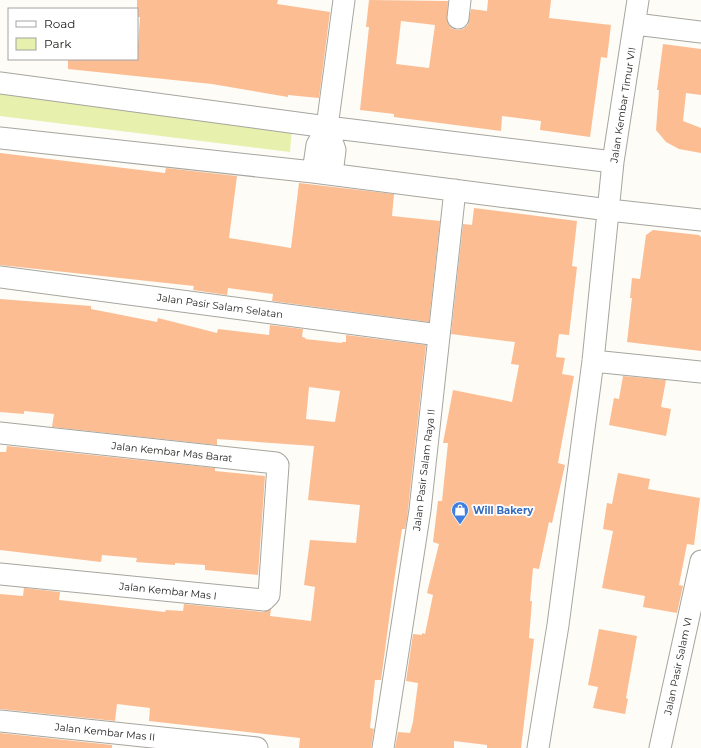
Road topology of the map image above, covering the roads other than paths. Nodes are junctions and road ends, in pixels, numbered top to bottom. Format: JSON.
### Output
{"nodes":[{"id":1,"x":344,"y":0,"type":"edge"},
{"id":2,"x":638,"y":0,"type":"edge"},
{"id":3,"x":635,"y":24,"type":"junction"},
{"id":4,"x":701,"y":32,"type":"edge"},
{"id":5,"x":0,"y":83,"type":"edge"},
{"id":6,"x":327,"y":127,"type":"junction"},
{"id":7,"x":0,"y":138,"type":"edge"},
{"id":8,"x":322,"y":173,"type":"junction"},
{"id":9,"x":611,"y":184,"type":"junction"},
{"id":10,"x":455,"y":190,"type":"junction"},
{"id":11,"x":701,"y":220,"type":"edge"},
{"id":12,"x":0,"y":277,"type":"edge"},
{"id":13,"x":439,"y":336,"type":"junction"},
{"id":14,"x":593,"y":361,"type":"junction"},
{"id":15,"x":701,"y":372,"type":"edge"},
{"id":16,"x":0,"y":433,"type":"edge"},
{"id":17,"x":274,"y":530,"type":"joint"},
{"id":18,"x":701,"y":561,"type":"edge"},
{"id":19,"x":0,"y":574,"type":"edge"},
{"id":20,"x":0,"y":721,"type":"edge"},
{"id":21,"x":257,"y":748,"type":"edge"},
{"id":22,"x":383,"y":748,"type":"edge"},
{"id":23,"x":538,"y":748,"type":"edge"},
{"id":24,"x":660,"y":748,"type":"edge"}],
"edges":[{"from":1,"to":6,"type":"street"},
{"from":2,"to":3,"type":"street","name":"Jalan Kembar Timur VII"},
{"from":3,"to":4,"type":"street"},
{"from":3,"to":9,"type":"street","name":"Jalan Kembar Timur VII"},
{"from":5,"to":6,"type":"street"},
{"from":6,"to":8,"type":"street"},
{"from":6,"to":9,"type":"street"},
{"from":7,"to":8,"type":"street"},
{"from":8,"to":10,"type":"street"},
{"from":9,"to":10,"type":"street"},
{"from":9,"to":11,"type":"street"},
{"from":9,"to":14,"type":"street","name":"Jalan Kembar Timur VII"},
{"from":10,"to":13,"type":"street","name":"Jalan Pasir Salam Raya II"},
{"from":12,"to":13,"type":"street","name":"Jalan Pasir Salam Selatan"},
{"from":13,"to":22,"type":"street","name":"Jalan Pasir Salam Raya II"},
{"from":14,"to":15,"type":"street"},
{"from":14,"to":23,"type":"street","name":"Jalan Kembar Timur VII"},
{"from":16,"to":17,"type":"street","name":"Jalan Kembar Mas Barat"},
{"from":17,"to":19,"type":"street","name":"Jalan Kembar Mas I"},
{"from":18,"to":24,"type":"street","name":"Jalan Pasir Salam VI"},
{"from":20,"to":21,"type":"street","name":"Jalan Kembar Mas II"}]}
